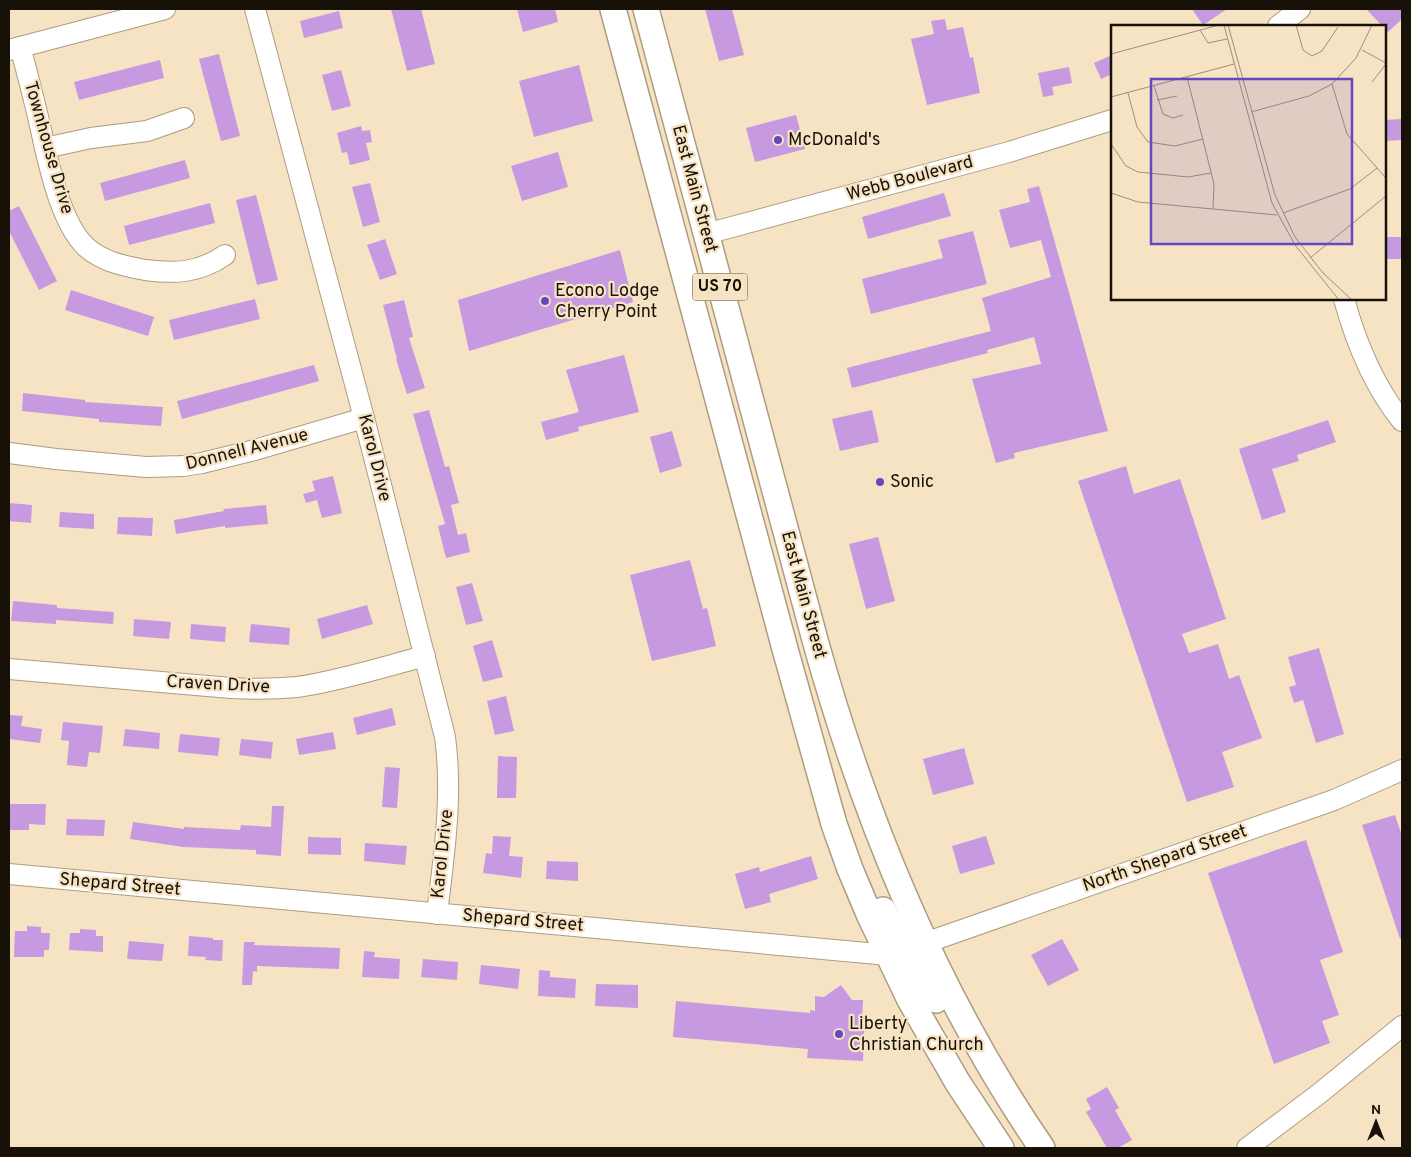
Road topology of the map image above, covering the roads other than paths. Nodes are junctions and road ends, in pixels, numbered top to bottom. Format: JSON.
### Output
{"nodes":[{"id":1,"x":165,"y":9,"type":"edge"},
{"id":2,"x":256,"y":9,"type":"edge"},
{"id":3,"x":613,"y":9,"type":"edge"},
{"id":4,"x":646,"y":9,"type":"edge"},
{"id":5,"x":1300,"y":9,"type":"edge"},
{"id":6,"x":1279,"y":25,"type":"edge"},
{"id":7,"x":15,"y":49,"type":"edge"},
{"id":8,"x":184,"y":118,"type":"dead end"},
{"id":9,"x":1111,"y":120,"type":"edge"},
{"id":10,"x":644,"y":125,"type":"junction"},
{"id":11,"x":45,"y":148,"type":"junction"},
{"id":12,"x":706,"y":234,"type":"junction"},
{"id":13,"x":676,"y":245,"type":"junction"},
{"id":14,"x":224,"y":255,"type":"dead end"},
{"id":15,"x":1344,"y":300,"type":"edge"},
{"id":16,"x":734,"y":341,"type":"junction"},
{"id":17,"x":364,"y":418,"type":"junction"},
{"id":18,"x":1402,"y":421,"type":"edge"},
{"id":19,"x":9,"y":453,"type":"edge"},
{"id":20,"x":815,"y":640,"type":"junction"},
{"id":21,"x":784,"y":649,"type":"junction"},
{"id":22,"x":425,"y":656,"type":"junction"},
{"id":23,"x":9,"y":669,"type":"edge"},
{"id":24,"x":1402,"y":770,"type":"edge"},
{"id":25,"x":834,"y":824,"type":"junction"},
{"id":26,"x":9,"y":874,"type":"edge"},
{"id":27,"x":437,"y":914,"type":"junction"},
{"id":28,"x":925,"y":943,"type":"junction"},
{"id":29,"x":888,"y":955,"type":"junction"},
{"id":30,"x":1402,"y":1026,"type":"edge"},
{"id":31,"x":990,"y":1064,"type":"junction"},
{"id":32,"x":1001,"y":1148,"type":"edge"},
{"id":33,"x":1042,"y":1148,"type":"edge"},
{"id":34,"x":1247,"y":1148,"type":"edge"}],
"edges":[{"from":1,"to":7,"type":"street"},
{"from":2,"to":17,"type":"street","name":"Karol Drive"},
{"from":3,"to":10,"type":"main road","name":"East Main Street"},
{"from":4,"to":12,"type":"main road","name":"East Main Street"},
{"from":5,"to":6,"type":"street"},
{"from":7,"to":11,"type":"street","name":"Townhouse Drive"},
{"from":8,"to":11,"type":"street"},
{"from":9,"to":12,"type":"street","name":"Webb Boulevard"},
{"from":10,"to":12,"type":"main road"},
{"from":10,"to":13,"type":"main road","name":"East Main Street"},
{"from":11,"to":14,"type":"street","name":"Townhouse Drive"},
{"from":12,"to":16,"type":"main road","name":"East Main Street","number":"US 70"},
{"from":13,"to":16,"type":"main road"},
{"from":13,"to":21,"type":"main road","name":"East Main Street"},
{"from":15,"to":18,"type":"street"},
{"from":16,"to":20,"type":"main road","name":"East Main Street"},
{"from":17,"to":19,"type":"street","name":"Donnell Avenue"},
{"from":17,"to":22,"type":"street","name":"Karol Drive"},
{"from":20,"to":21,"type":"main road"},
{"from":20,"to":28,"type":"main road","name":"East Main Street"},
{"from":21,"to":25,"type":"main road","name":"East Main Street"},
{"from":22,"to":23,"type":"street","name":"Craven Drive"},
{"from":22,"to":27,"type":"street","name":"Karol Drive"},
{"from":24,"to":28,"type":"street","name":"North Shepard Street"},
{"from":25,"to":28,"type":"main road"},
{"from":25,"to":29,"type":"main road","name":"East Main Street"},
{"from":26,"to":27,"type":"street","name":"Shepard Street"},
{"from":27,"to":29,"type":"street","name":"Shepard Street"},
{"from":28,"to":31,"type":"main road","name":"East Main Street"},
{"from":29,"to":31,"type":"main road"},
{"from":29,"to":32,"type":"main road","name":"East Main Street"},
{"from":30,"to":34,"type":"street"},
{"from":31,"to":33,"type":"main road","name":"East Main Street"}]}
